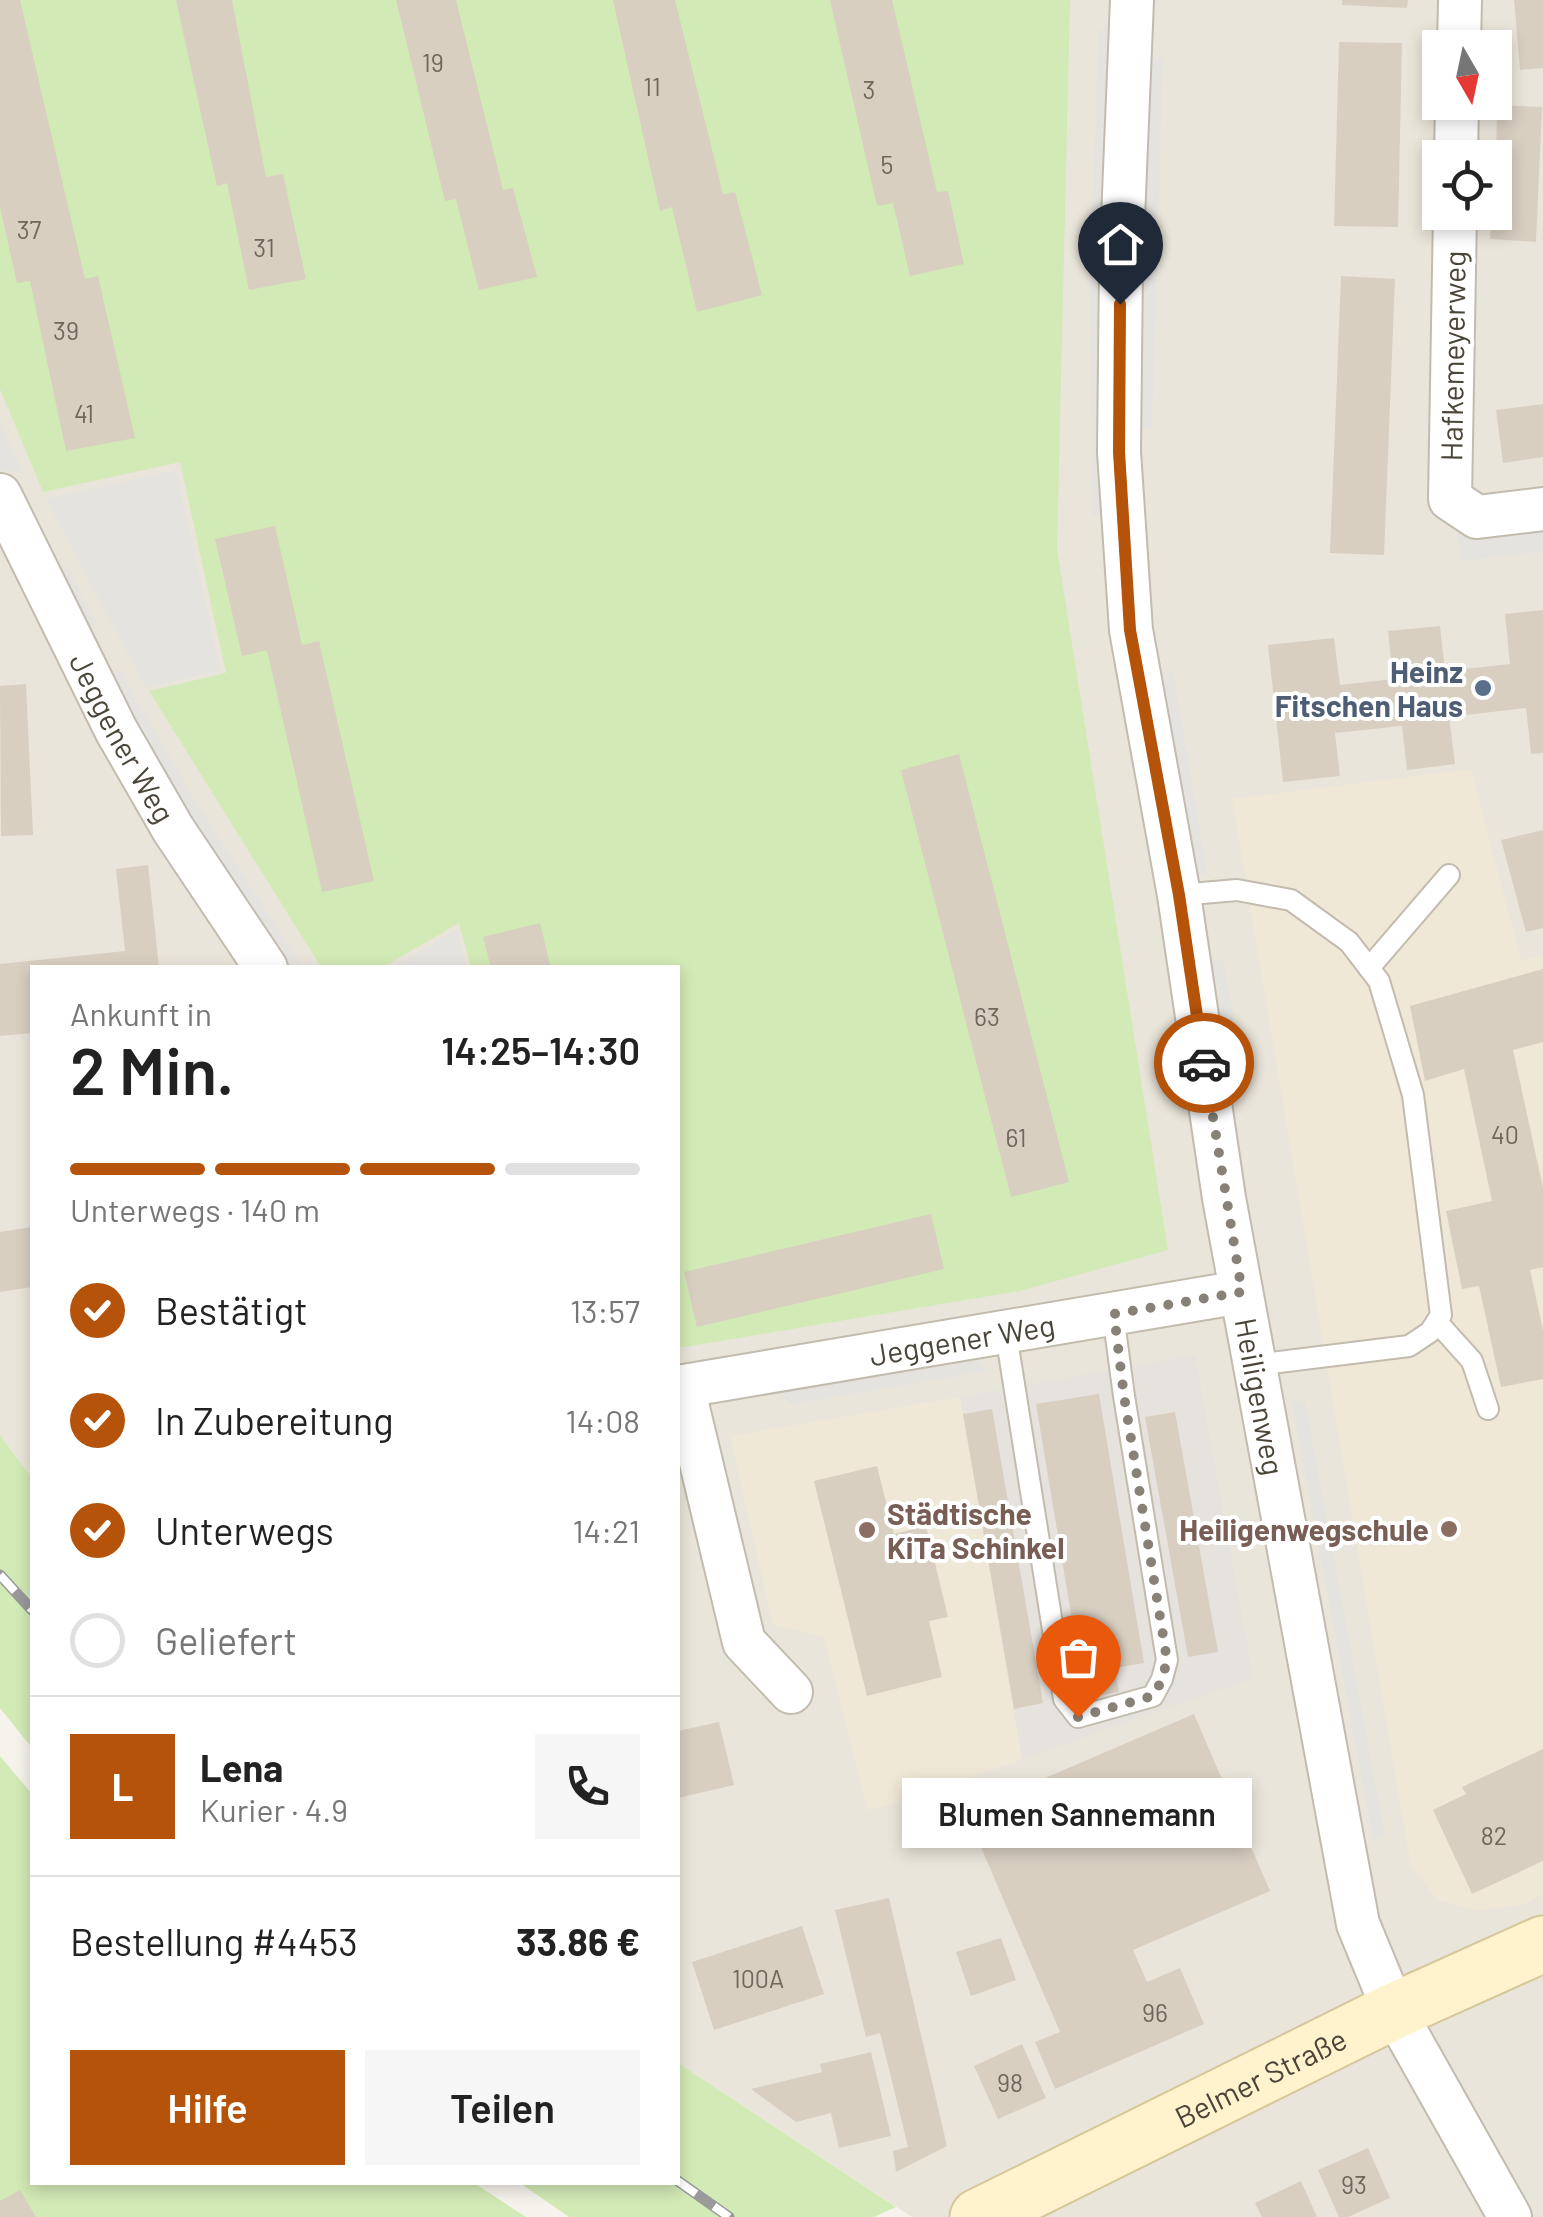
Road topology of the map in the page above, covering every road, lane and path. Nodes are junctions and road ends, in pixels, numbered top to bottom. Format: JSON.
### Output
{"nodes":[{"id":1,"x":1132,"y":0,"type":"edge"},
{"id":2,"x":1460,"y":0,"type":"edge"},
{"id":3,"x":1459,"y":30,"type":"edge"},
{"id":4,"x":1455,"y":230,"type":"edge"},
{"id":5,"x":0,"y":495,"type":"edge"},
{"id":6,"x":1543,"y":509,"type":"edge"},
{"id":7,"x":1449,"y":875,"type":"dead end"},
{"id":8,"x":1179,"y":895,"type":"junction"},
{"id":9,"x":264,"y":965,"type":"edge"},
{"id":10,"x":1369,"y":968,"type":"junction"},
{"id":11,"x":1242,"y":1292,"type":"junction"},
{"id":12,"x":1114,"y":1314,"type":"junction"},
{"id":13,"x":1437,"y":1322,"type":"junction"},
{"id":14,"x":1006,"y":1334,"type":"junction"},
{"id":15,"x":1255,"y":1365,"type":"junction"},
{"id":16,"x":680,"y":1387,"type":"edge"},
{"id":17,"x":1488,"y":1409,"type":"dead end"},
{"id":18,"x":792,"y":1692,"type":"dead end"},
{"id":19,"x":1543,"y":1944,"type":"edge"},
{"id":20,"x":1394,"y":2011,"type":"junction"},
{"id":21,"x":978,"y":2217,"type":"edge"},
{"id":22,"x":1510,"y":2217,"type":"edge"}],
"edges":[{"from":1,"to":8,"type":"street","name":"Heiligenweg"},
{"from":2,"to":3,"type":"street"},
{"from":4,"to":6,"type":"street","name":"Hafkemeyerweg"},
{"from":5,"to":9,"type":"street","name":"Jeggener Weg"},
{"from":7,"to":10,"type":"lane"},
{"from":8,"to":10,"type":"lane"},
{"from":8,"to":11,"type":"street","name":"Heiligenweg"},
{"from":10,"to":13,"type":"lane"},
{"from":11,"to":12,"type":"street","name":"Jeggener Weg"},
{"from":11,"to":15,"type":"street","name":"Heiligenweg"},
{"from":12,"to":14,"type":"street","name":"Jeggener Weg"},
{"from":12,"to":14,"type":"lane"},
{"from":13,"to":15,"type":"lane"},
{"from":13,"to":17,"type":"lane"},
{"from":14,"to":16,"type":"street","name":"Jeggener Weg"},
{"from":15,"to":20,"type":"street","name":"Heiligenweg"},
{"from":16,"to":18,"type":"street","name":"Jeggener Weg"},
{"from":19,"to":20,"type":"street","name":"Belmer Straße"},
{"from":20,"to":21,"type":"street","name":"Belmer Straße"},
{"from":20,"to":22,"type":"street","name":"Heiligenweg"}]}
